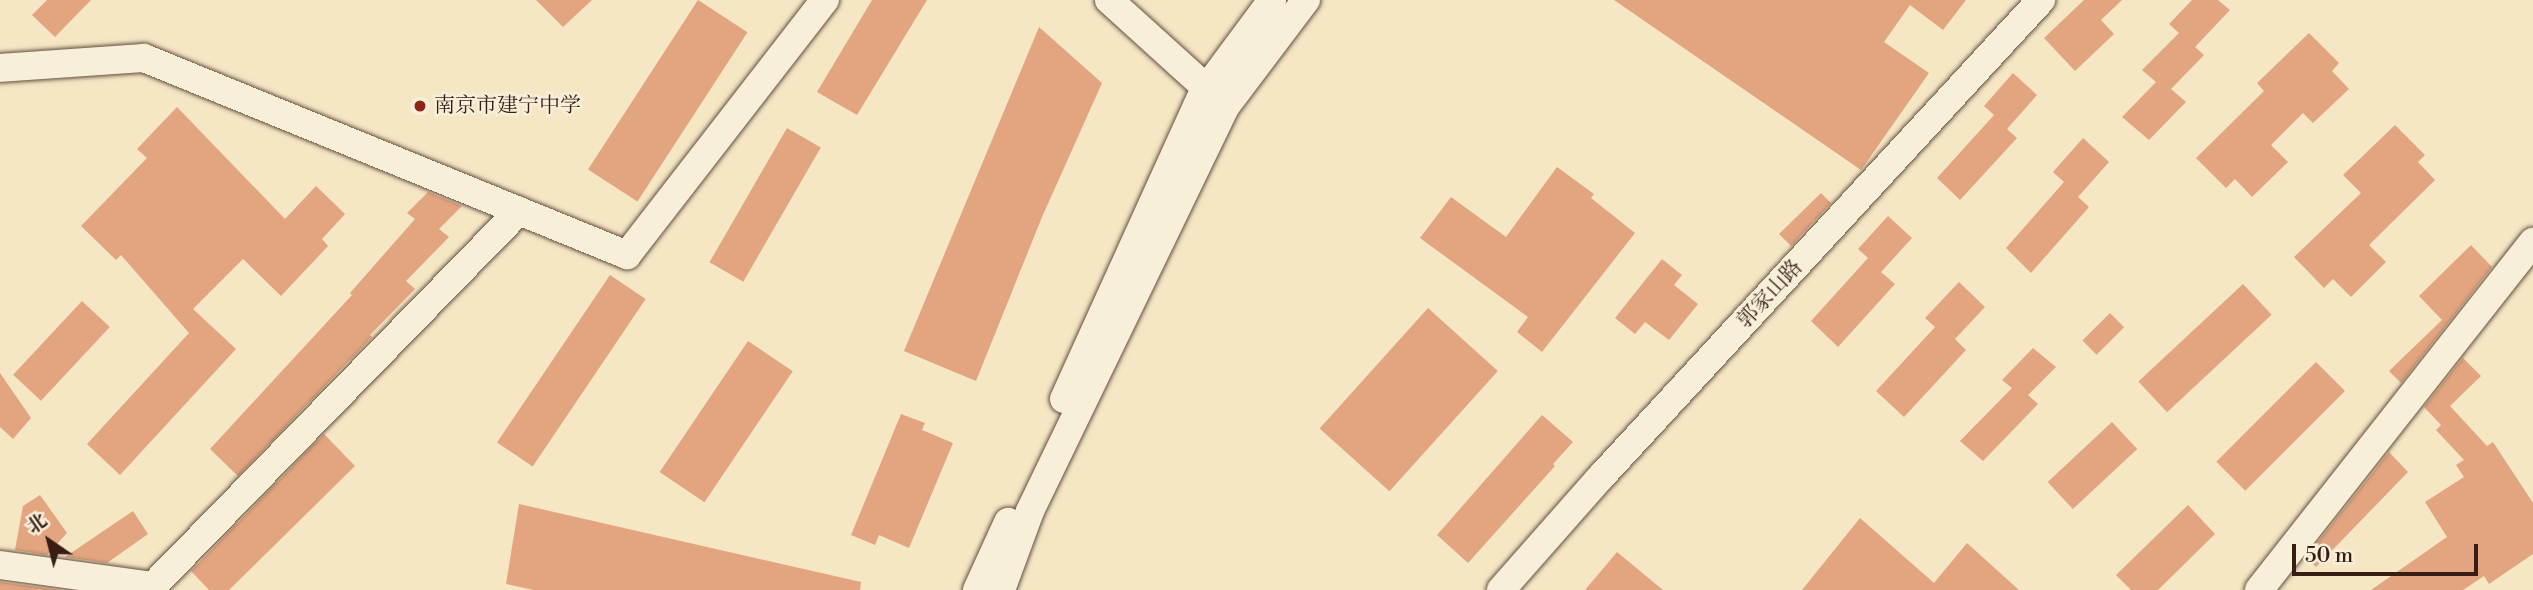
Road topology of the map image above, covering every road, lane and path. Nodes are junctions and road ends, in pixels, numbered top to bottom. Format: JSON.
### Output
{"nodes":[{"id":1,"x":825,"y":0,"type":"edge"},
{"id":2,"x":1109,"y":0,"type":"edge"},
{"id":3,"x":1272,"y":0,"type":"edge"},
{"id":4,"x":1307,"y":0,"type":"edge"},
{"id":5,"x":2041,"y":0,"type":"edge"},
{"id":6,"x":0,"y":68,"type":"edge"},
{"id":7,"x":1226,"y":106,"type":"junction"},
{"id":8,"x":519,"y":211,"type":"junction"},
{"id":9,"x":2533,"y":242,"type":"edge"},
{"id":10,"x":0,"y":565,"type":"edge"},
{"id":11,"x":977,"y":590,"type":"edge"},
{"id":12,"x":1000,"y":590,"type":"edge"},
{"id":13,"x":1501,"y":590,"type":"edge"},
{"id":14,"x":2259,"y":590,"type":"edge"}],
"edges":[{"from":1,"to":8,"type":"street"},
{"from":2,"to":7,"type":"street"},
{"from":3,"to":11,"type":"street"},
{"from":4,"to":7,"type":"street"},
{"from":5,"to":13,"type":"street","name":"郭家山路"},
{"from":6,"to":8,"type":"street"},
{"from":7,"to":12,"type":"street"},
{"from":8,"to":10,"type":"street"},
{"from":9,"to":14,"type":"street"}]}
